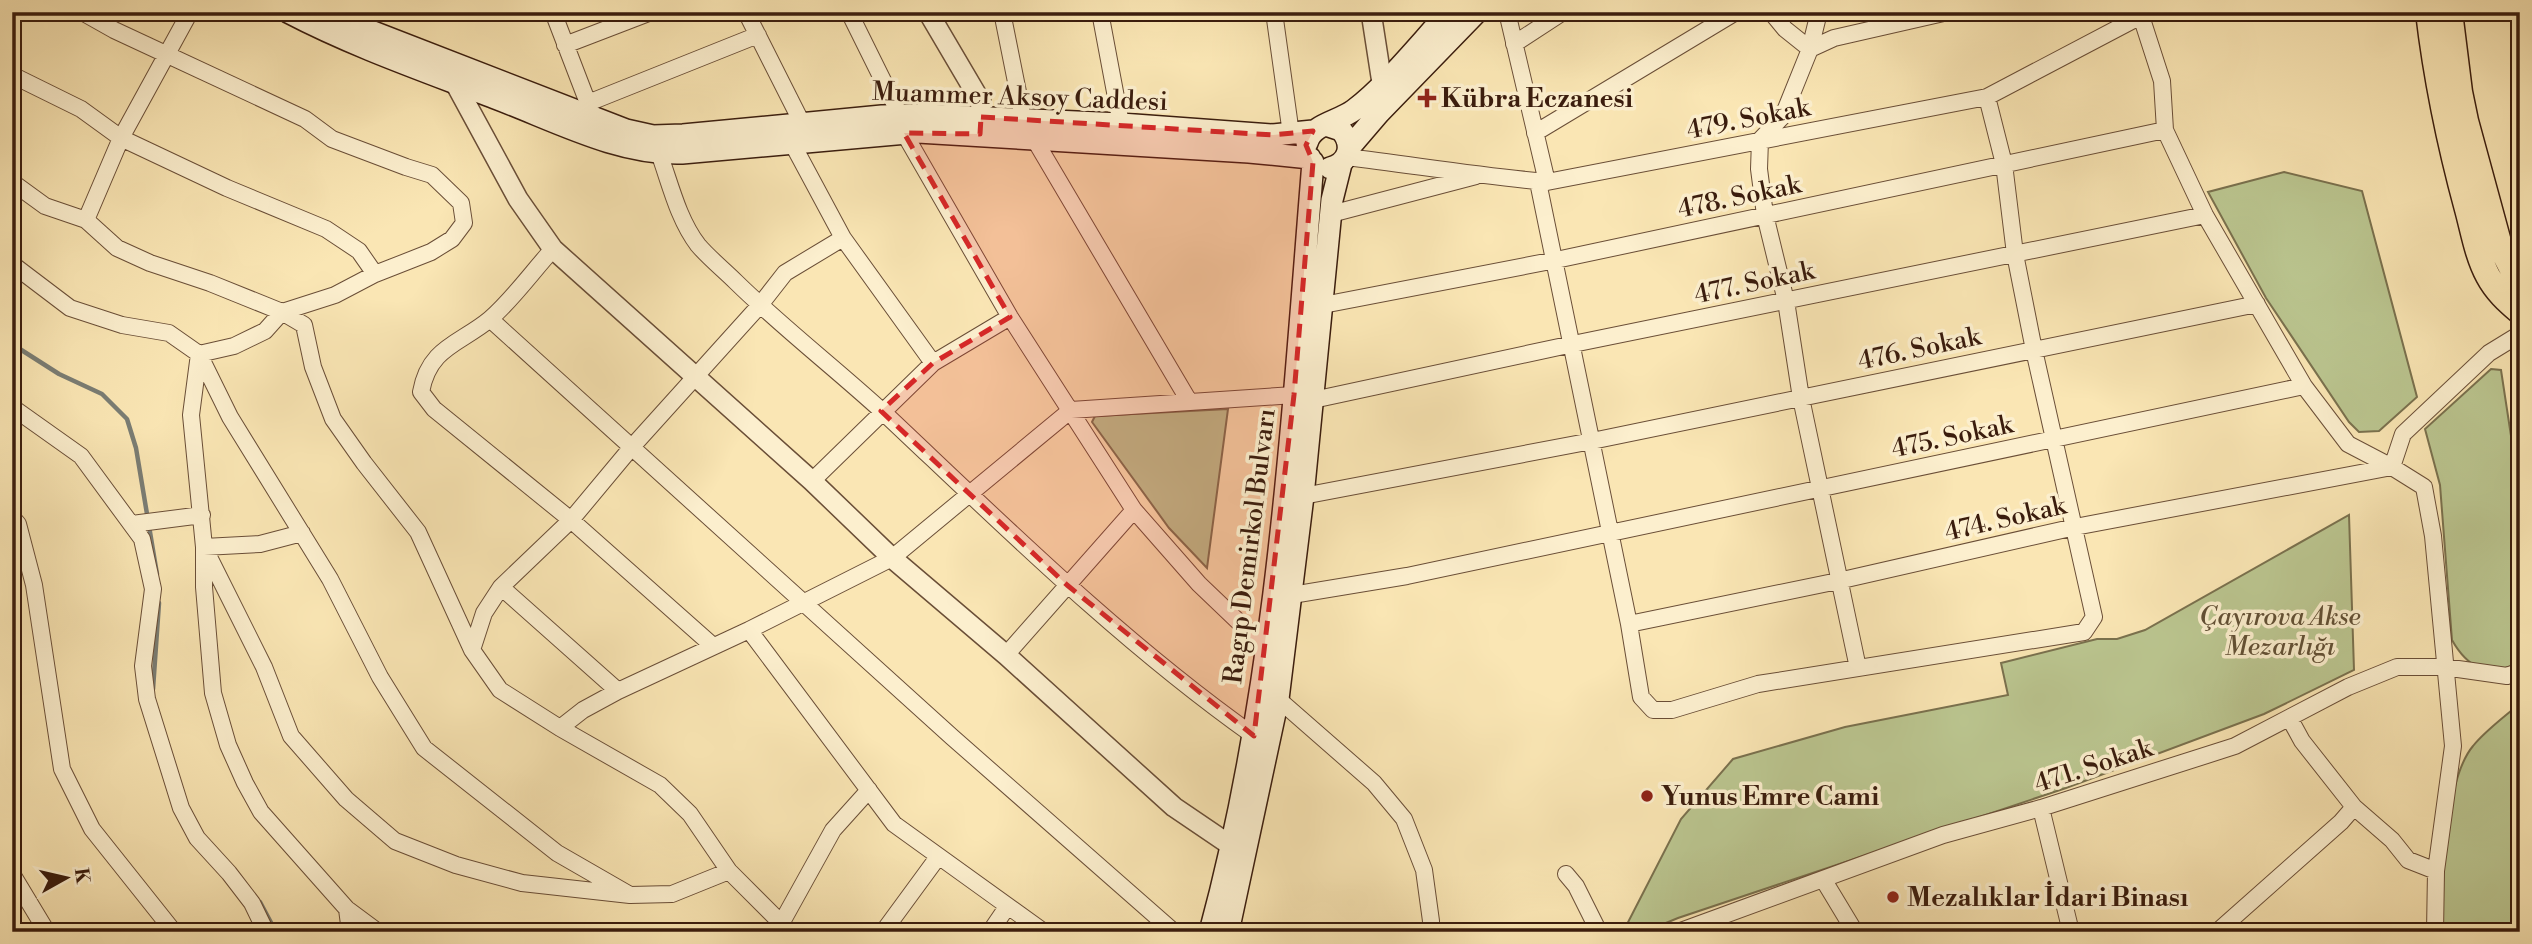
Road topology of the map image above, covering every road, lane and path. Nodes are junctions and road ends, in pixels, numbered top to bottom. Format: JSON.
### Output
{"nodes":[{"id":1,"x":82,"y":12,"type":"edge"},
{"id":2,"x":190,"y":12,"type":"edge"},
{"id":3,"x":288,"y":12,"type":"edge"},
{"id":4,"x":329,"y":12,"type":"edge"},
{"id":5,"x":553,"y":12,"type":"edge"},
{"id":6,"x":652,"y":12,"type":"edge"},
{"id":7,"x":746,"y":12,"type":"edge"},
{"id":8,"x":849,"y":12,"type":"edge"},
{"id":9,"x":928,"y":12,"type":"edge"},
{"id":10,"x":1002,"y":12,"type":"edge"},
{"id":11,"x":1100,"y":12,"type":"edge"},
{"id":12,"x":1274,"y":12,"type":"edge"},
{"id":13,"x":1371,"y":12,"type":"edge"},
{"id":14,"x":1450,"y":12,"type":"edge"},
{"id":15,"x":1477,"y":12,"type":"edge"},
{"id":16,"x":1507,"y":12,"type":"edge"},
{"id":17,"x":1563,"y":12,"type":"edge"},
{"id":18,"x":1736,"y":12,"type":"edge"},
{"id":19,"x":1771,"y":12,"type":"edge"},
{"id":20,"x":1819,"y":12,"type":"edge"},
{"id":21,"x":1948,"y":12,"type":"edge"},
{"id":22,"x":2428,"y":12,"type":"edge"},
{"id":23,"x":2450,"y":12,"type":"edge"},
{"id":24,"x":2139,"y":14,"type":"edge"},
{"id":25,"x":1920,"y":16,"type":"edge"},
{"id":26,"x":366,"y":21,"type":"edge"},
{"id":27,"x":758,"y":36,"type":"junction"},
{"id":28,"x":1514,"y":44,"type":"junction"},
{"id":29,"x":565,"y":45,"type":"junction"},
{"id":30,"x":1810,"y":49,"type":"junction"},
{"id":31,"x":167,"y":54,"type":"junction"},
{"id":32,"x":12,"y":75,"type":"edge"},
{"id":33,"x":455,"y":83,"type":"junction"},
{"id":34,"x":1382,"y":83,"type":"junction"},
{"id":35,"x":1987,"y":97,"type":"junction"},
{"id":36,"x":591,"y":111,"type":"junction"},
{"id":37,"x":802,"y":124,"type":"junction"},
{"id":38,"x":902,"y":124,"type":"junction"},
{"id":39,"x":1121,"y":124,"type":"junction"},
{"id":40,"x":981,"y":126,"type":"junction"},
{"id":41,"x":1027,"y":128,"type":"junction"},
{"id":42,"x":1310,"y":130,"type":"junction"},
{"id":43,"x":2165,"y":130,"type":"junction"},
{"id":44,"x":1535,"y":133,"type":"junction"},
{"id":45,"x":121,"y":138,"type":"junction"},
{"id":46,"x":1760,"y":140,"type":"junction"},
{"id":47,"x":792,"y":143,"type":"junction"},
{"id":48,"x":659,"y":153,"type":"junction"},
{"id":49,"x":1346,"y":156,"type":"junction"},
{"id":50,"x":1311,"y":160,"type":"junction"},
{"id":51,"x":2004,"y":164,"type":"junction"},
{"id":52,"x":1485,"y":174,"type":"junction"},
{"id":53,"x":12,"y":182,"type":"edge"},
{"id":54,"x":1542,"y":182,"type":"junction"},
{"id":55,"x":1331,"y":214,"type":"junction"},
{"id":56,"x":1765,"y":215,"type":"junction"},
{"id":57,"x":2206,"y":215,"type":"junction"},
{"id":58,"x":86,"y":220,"type":"junction"},
{"id":59,"x":843,"y":238,"type":"junction"},
{"id":60,"x":553,"y":249,"type":"junction"},
{"id":61,"x":2015,"y":254,"type":"junction"},
{"id":62,"x":1556,"y":260,"type":"junction"},
{"id":63,"x":12,"y":264,"type":"edge"},
{"id":64,"x":375,"y":274,"type":"junction"},
{"id":65,"x":2520,"y":285,"type":"edge"},
{"id":66,"x":1786,"y":301,"type":"junction"},
{"id":67,"x":2256,"y":304,"type":"junction"},
{"id":68,"x":760,"y":305,"type":"junction"},
{"id":69,"x":1323,"y":305,"type":"junction"},
{"id":70,"x":282,"y":312,"type":"junction"},
{"id":71,"x":2520,"y":312,"type":"edge"},
{"id":72,"x":1010,"y":317,"type":"junction"},
{"id":73,"x":490,"y":319,"type":"junction"},
{"id":74,"x":2520,"y":334,"type":"edge"},
{"id":75,"x":1573,"y":344,"type":"junction"},
{"id":76,"x":2034,"y":350,"type":"junction"},
{"id":77,"x":199,"y":354,"type":"junction"},
{"id":78,"x":933,"y":363,"type":"junction"},
{"id":79,"x":695,"y":378,"type":"junction"},
{"id":80,"x":2304,"y":386,"type":"junction"},
{"id":81,"x":1304,"y":398,"type":"junction"},
{"id":82,"x":1801,"y":398,"type":"junction"},
{"id":83,"x":1189,"y":401,"type":"junction"},
{"id":84,"x":12,"y":407,"type":"edge"},
{"id":85,"x":1071,"y":410,"type":"junction"},
{"id":86,"x":881,"y":411,"type":"junction"},
{"id":87,"x":2054,"y":439,"type":"junction"},
{"id":88,"x":1592,"y":441,"type":"junction"},
{"id":89,"x":631,"y":448,"type":"junction"},
{"id":90,"x":2392,"y":467,"type":"junction"},
{"id":91,"x":812,"y":481,"type":"junction"},
{"id":92,"x":1820,"y":489,"type":"junction"},
{"id":93,"x":968,"y":495,"type":"junction"},
{"id":94,"x":1303,"y":496,"type":"junction"},
{"id":95,"x":1134,"y":510,"type":"junction"},
{"id":96,"x":202,"y":515,"type":"junction"},
{"id":97,"x":12,"y":517,"type":"edge"},
{"id":98,"x":571,"y":520,"type":"junction"},
{"id":99,"x":136,"y":523,"type":"junction"},
{"id":100,"x":2075,"y":527,"type":"junction"},
{"id":101,"x":302,"y":533,"type":"junction"},
{"id":102,"x":1611,"y":533,"type":"junction"},
{"id":103,"x":204,"y":547,"type":"junction"},
{"id":104,"x":892,"y":558,"type":"junction"},
{"id":105,"x":1838,"y":581,"type":"junction"},
{"id":106,"x":1067,"y":584,"type":"junction"},
{"id":107,"x":501,"y":587,"type":"junction"},
{"id":108,"x":1292,"y":595,"type":"junction"},
{"id":109,"x":802,"y":601,"type":"junction"},
{"id":110,"x":1629,"y":624,"type":"junction"},
{"id":111,"x":749,"y":629,"type":"junction"},
{"id":112,"x":713,"y":646,"type":"junction"},
{"id":113,"x":1267,"y":649,"type":"junction"},
{"id":114,"x":472,"y":650,"type":"junction"},
{"id":115,"x":1006,"y":655,"type":"junction"},
{"id":116,"x":2444,"y":667,"type":"junction"},
{"id":117,"x":1858,"y":668,"type":"junction"},
{"id":118,"x":2520,"y":671,"type":"edge"},
{"id":119,"x":618,"y":691,"type":"junction"},
{"id":120,"x":1278,"y":698,"type":"junction"},
{"id":121,"x":2290,"y":719,"type":"junction"},
{"id":122,"x":560,"y":728,"type":"junction"},
{"id":123,"x":1254,"y":736,"type":"junction"},
{"id":124,"x":869,"y":790,"type":"junction"},
{"id":125,"x":2354,"y":807,"type":"junction"},
{"id":126,"x":2041,"y":808,"type":"junction"},
{"id":127,"x":1230,"y":845,"type":"junction"},
{"id":128,"x":938,"y":857,"type":"junction"},
{"id":129,"x":729,"y":871,"type":"junction"},
{"id":130,"x":2436,"y":872,"type":"junction"},
{"id":131,"x":1566,"y":874,"type":"dead end"},
{"id":132,"x":13,"y":877,"type":"edge"},
{"id":133,"x":1823,"y":879,"type":"junction"},
{"id":134,"x":630,"y":895,"type":"junction"},
{"id":135,"x":1007,"y":907,"type":"junction"},
{"id":136,"x":347,"y":909,"type":"junction"},
{"id":137,"x":786,"y":927,"type":"edge"},
{"id":138,"x":47,"y":932,"type":"edge"},
{"id":139,"x":174,"y":932,"type":"edge"},
{"id":140,"x":266,"y":932,"type":"edge"},
{"id":141,"x":350,"y":932,"type":"edge"},
{"id":142,"x":378,"y":932,"type":"edge"},
{"id":143,"x":883,"y":932,"type":"edge"},
{"id":144,"x":990,"y":932,"type":"edge"},
{"id":145,"x":1044,"y":932,"type":"edge"},
{"id":146,"x":1174,"y":932,"type":"edge"},
{"id":147,"x":1210,"y":932,"type":"edge"},
{"id":148,"x":1227,"y":932,"type":"edge"},
{"id":149,"x":1430,"y":932,"type":"edge"},
{"id":150,"x":1600,"y":932,"type":"edge"},
{"id":151,"x":1678,"y":932,"type":"edge"},
{"id":152,"x":1855,"y":932,"type":"edge"},
{"id":153,"x":2071,"y":932,"type":"edge"},
{"id":154,"x":2217,"y":932,"type":"edge"},
{"id":155,"x":2435,"y":932,"type":"edge"}],
"edges":[{"from":1,"to":31,"type":"street"},
{"from":2,"to":31,"type":"street"},
{"from":3,"to":33,"type":"main road"},
{"from":4,"to":26,"type":"main road","name":"Muammer Aksoy Caddesi"},
{"from":5,"to":29,"type":"street"},
{"from":6,"to":29,"type":"street"},
{"from":7,"to":27,"type":"street"},
{"from":8,"to":38,"type":"street"},
{"from":9,"to":40,"type":"street"},
{"from":10,"to":41,"type":"street"},
{"from":11,"to":39,"type":"street"},
{"from":12,"to":42,"type":"street"},
{"from":13,"to":34,"type":"street"},
{"from":14,"to":34,"type":"main road","name":"Muammer Aksoy Caddesi"},
{"from":15,"to":49,"type":"main road"},
{"from":16,"to":28,"type":"street"},
{"from":17,"to":28,"type":"street"},
{"from":18,"to":44,"type":"street"},
{"from":19,"to":30,"type":"street"},
{"from":20,"to":30,"type":"street"},
{"from":21,"to":25,"type":"street"},
{"from":22,"to":71,"type":"main road"},
{"from":23,"to":65,"type":"main road"},
{"from":24,"to":35,"type":"street","name":"479. Sokak"},
{"from":24,"to":43,"type":"street"},
{"from":25,"to":30,"type":"street"},
{"from":26,"to":36,"type":"main road","name":"Muammer Aksoy Caddesi"},
{"from":27,"to":36,"type":"street"},
{"from":27,"to":37,"type":"street"},
{"from":28,"to":44,"type":"street"},
{"from":29,"to":36,"type":"street"},
{"from":30,"to":46,"type":"street"},
{"from":31,"to":45,"type":"street"},
{"from":31,"to":64,"type":"street"},
{"from":32,"to":45,"type":"street"},
{"from":33,"to":48,"type":"main road"},
{"from":33,"to":60,"type":"street"},
{"from":34,"to":42,"type":"main road","name":"Muammer Aksoy Caddesi"},
{"from":35,"to":46,"type":"street","name":"479. Sokak"},
{"from":35,"to":51,"type":"street"},
{"from":36,"to":37,"type":"main road","name":"Muammer Aksoy Caddesi"},
{"from":37,"to":38,"type":"main road","name":"Muammer Aksoy Caddesi"},
{"from":38,"to":40,"type":"main road"},
{"from":38,"to":47,"type":"main road"},
{"from":38,"to":72,"type":"street"},
{"from":39,"to":41,"type":"main road","name":"Muammer Aksoy Caddesi"},
{"from":39,"to":42,"type":"main road","name":"Muammer Aksoy Caddesi"},
{"from":40,"to":41,"type":"main road"},
{"from":41,"to":50,"type":"main road"},
{"from":41,"to":83,"type":"street"},
{"from":42,"to":49,"type":"main road"},
{"from":42,"to":50,"type":"main road"},
{"from":43,"to":51,"type":"street","name":"478. Sokak"},
{"from":43,"to":57,"type":"street"},
{"from":44,"to":54,"type":"street"},
{"from":45,"to":58,"type":"street"},
{"from":45,"to":64,"type":"street"},
{"from":46,"to":54,"type":"street","name":"479. Sokak"},
{"from":46,"to":56,"type":"street"},
{"from":47,"to":48,"type":"main road"},
{"from":47,"to":59,"type":"street"},
{"from":48,"to":68,"type":"street"},
{"from":49,"to":50,"type":"main road"},
{"from":49,"to":52,"type":"street","name":"479. Sokak"},
{"from":49,"to":55,"type":"main road","name":"Ragıp Demirkol Bulvarı"},
{"from":50,"to":81,"type":"main road","name":"Ragıp Demirkol Bulvarı"},
{"from":51,"to":56,"type":"street","name":"478. Sokak"},
{"from":51,"to":61,"type":"street"},
{"from":52,"to":54,"type":"street","name":"479. Sokak"},
{"from":52,"to":55,"type":"street"},
{"from":53,"to":58,"type":"street"},
{"from":54,"to":62,"type":"street"},
{"from":55,"to":69,"type":"main road","name":"Ragıp Demirkol Bulvarı"},
{"from":56,"to":62,"type":"street","name":"478. Sokak"},
{"from":56,"to":66,"type":"street"},
{"from":57,"to":61,"type":"street","name":"477. Sokak"},
{"from":57,"to":67,"type":"street"},
{"from":58,"to":70,"type":"street"},
{"from":59,"to":68,"type":"street"},
{"from":59,"to":78,"type":"street"},
{"from":60,"to":73,"type":"street"},
{"from":60,"to":79,"type":"street"},
{"from":61,"to":66,"type":"street","name":"477. Sokak"},
{"from":61,"to":76,"type":"street"},
{"from":62,"to":69,"type":"street","name":"478. Sokak"},
{"from":62,"to":75,"type":"street"},
{"from":63,"to":77,"type":"street"},
{"from":64,"to":70,"type":"street"},
{"from":66,"to":75,"type":"street","name":"477. Sokak"},
{"from":66,"to":82,"type":"street"},
{"from":67,"to":76,"type":"street","name":"476. Sokak"},
{"from":67,"to":80,"type":"street"},
{"from":68,"to":79,"type":"street"},
{"from":68,"to":86,"type":"street"},
{"from":69,"to":81,"type":"main road","name":"Ragıp Demirkol Bulvarı"},
{"from":70,"to":77,"type":"street"},
{"from":70,"to":114,"type":"street"},
{"from":72,"to":78,"type":"street"},
{"from":72,"to":85,"type":"street"},
{"from":73,"to":89,"type":"street"},
{"from":73,"to":98,"type":"street"},
{"from":74,"to":90,"type":"street"},
{"from":75,"to":81,"type":"street","name":"477. Sokak"},
{"from":75,"to":88,"type":"street"},
{"from":76,"to":82,"type":"street","name":"476. Sokak"},
{"from":76,"to":87,"type":"street"},
{"from":77,"to":96,"type":"street"},
{"from":77,"to":101,"type":"street"},
{"from":78,"to":86,"type":"street"},
{"from":79,"to":89,"type":"street"},
{"from":79,"to":91,"type":"street"},
{"from":80,"to":87,"type":"street","name":"475. Sokak"},
{"from":80,"to":90,"type":"street"},
{"from":81,"to":83,"type":"street","name":"477. Sokak"},
{"from":81,"to":94,"type":"main road","name":"Ragıp Demirkol Bulvarı"},
{"from":81,"to":113,"type":"main road","name":"Ragıp Demirkol Bulvarı"},
{"from":82,"to":88,"type":"street","name":"476. Sokak"},
{"from":82,"to":92,"type":"street"},
{"from":83,"to":85,"type":"street","name":"477. Sokak"},
{"from":84,"to":99,"type":"street"},
{"from":85,"to":93,"type":"street"},
{"from":85,"to":95,"type":"street"},
{"from":86,"to":91,"type":"street"},
{"from":86,"to":93,"type":"street"},
{"from":87,"to":92,"type":"street","name":"475. Sokak"},
{"from":87,"to":100,"type":"street"},
{"from":88,"to":94,"type":"street","name":"476. Sokak"},
{"from":88,"to":102,"type":"street"},
{"from":89,"to":98,"type":"street"},
{"from":89,"to":109,"type":"street"},
{"from":90,"to":100,"type":"street","name":"474. Sokak"},
{"from":90,"to":116,"type":"street"},
{"from":91,"to":104,"type":"street"},
{"from":92,"to":102,"type":"street","name":"475. Sokak"},
{"from":92,"to":105,"type":"street"},
{"from":93,"to":104,"type":"street"},
{"from":93,"to":106,"type":"street"},
{"from":94,"to":108,"type":"main road","name":"Ragıp Demirkol Bulvarı"},
{"from":95,"to":106,"type":"street"},
{"from":95,"to":113,"type":"street"},
{"from":96,"to":99,"type":"street"},
{"from":96,"to":103,"type":"street"},
{"from":97,"to":139,"type":"street"},
{"from":98,"to":107,"type":"street"},
{"from":98,"to":112,"type":"street"},
{"from":99,"to":140,"type":"street"},
{"from":100,"to":105,"type":"street","name":"474. Sokak"},
{"from":100,"to":117,"type":"street"},
{"from":101,"to":103,"type":"street"},
{"from":101,"to":134,"type":"street"},
{"from":102,"to":108,"type":"street","name":"475. Sokak"},
{"from":102,"to":110,"type":"street"},
{"from":103,"to":134,"type":"street"},
{"from":103,"to":136,"type":"street"},
{"from":104,"to":109,"type":"street"},
{"from":104,"to":115,"type":"street"},
{"from":105,"to":110,"type":"street","name":"474. Sokak"},
{"from":105,"to":117,"type":"street"},
{"from":106,"to":115,"type":"street"},
{"from":106,"to":123,"type":"street"},
{"from":107,"to":114,"type":"street"},
{"from":107,"to":119,"type":"street"},
{"from":108,"to":120,"type":"main road","name":"Ragıp Demirkol Bulvarı"},
{"from":109,"to":111,"type":"street"},
{"from":109,"to":146,"type":"street"},
{"from":110,"to":117,"type":"street"},
{"from":111,"to":112,"type":"street"},
{"from":111,"to":124,"type":"street"},
{"from":112,"to":119,"type":"street"},
{"from":113,"to":123,"type":"main road","name":"Ragıp Demirkol Bulvarı"},
{"from":114,"to":122,"type":"street"},
{"from":115,"to":127,"type":"street"},
{"from":116,"to":118,"type":"street","name":"471. Sokak"},
{"from":116,"to":121,"type":"street","name":"471. Sokak"},
{"from":116,"to":130,"type":"street"},
{"from":119,"to":122,"type":"street"},
{"from":120,"to":148,"type":"main road","name":"Ragıp Demirkol Bulvarı"},
{"from":120,"to":149,"type":"street"},
{"from":121,"to":125,"type":"street"},
{"from":121,"to":126,"type":"street","name":"471. Sokak"},
{"from":122,"to":129,"type":"street"},
{"from":123,"to":127,"type":"main road","name":"Ragıp Demirkol Bulvarı"},
{"from":124,"to":128,"type":"street"},
{"from":124,"to":137,"type":"street"},
{"from":125,"to":130,"type":"street"},
{"from":125,"to":154,"type":"street"},
{"from":126,"to":133,"type":"street","name":"471. Sokak"},
{"from":126,"to":153,"type":"street"},
{"from":127,"to":147,"type":"main road","name":"Ragıp Demirkol Bulvarı"},
{"from":128,"to":135,"type":"street"},
{"from":128,"to":143,"type":"street"},
{"from":129,"to":134,"type":"street"},
{"from":129,"to":137,"type":"street"},
{"from":130,"to":155,"type":"street"},
{"from":131,"to":150,"type":"street"},
{"from":132,"to":138,"type":"street"},
{"from":133,"to":151,"type":"street","name":"471. Sokak"},
{"from":133,"to":152,"type":"street"},
{"from":135,"to":144,"type":"street"},
{"from":135,"to":145,"type":"street"},
{"from":136,"to":141,"type":"street"},
{"from":136,"to":142,"type":"street"}]}
